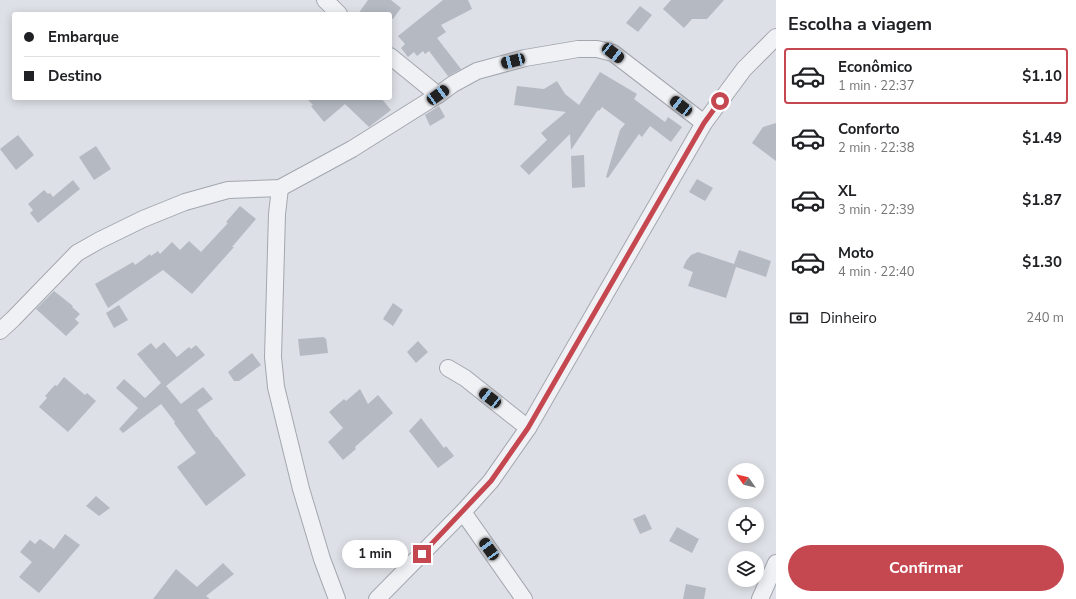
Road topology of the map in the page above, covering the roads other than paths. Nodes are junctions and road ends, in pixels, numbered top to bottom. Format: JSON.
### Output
{"nodes":[{"id":1,"x":325,"y":0,"type":"edge"},
{"id":2,"x":337,"y":12,"type":"edge"},
{"id":3,"x":776,"y":37,"type":"edge"},
{"id":4,"x":392,"y":58,"type":"edge"},
{"id":5,"x":438,"y":95,"type":"junction"},
{"id":6,"x":704,"y":123,"type":"junction"},
{"id":7,"x":280,"y":188,"type":"junction"},
{"id":8,"x":0,"y":331,"type":"edge"},
{"id":9,"x":448,"y":368,"type":"dead end"},
{"id":10,"x":528,"y":428,"type":"junction"},
{"id":11,"x":462,"y":512,"type":"junction"},
{"id":12,"x":776,"y":563,"type":"edge"},
{"id":13,"x":337,"y":599,"type":"edge"},
{"id":14,"x":377,"y":599,"type":"edge"},
{"id":15,"x":524,"y":599,"type":"edge"},
{"id":16,"x":760,"y":599,"type":"edge"}],
"edges":[{"from":1,"to":2,"type":"street"},
{"from":3,"to":6,"type":"street"},
{"from":4,"to":5,"type":"street"},
{"from":5,"to":6,"type":"street"},
{"from":5,"to":7,"type":"street"},
{"from":6,"to":10,"type":"street"},
{"from":7,"to":8,"type":"street"},
{"from":7,"to":13,"type":"street"},
{"from":9,"to":10,"type":"street"},
{"from":10,"to":11,"type":"street"},
{"from":11,"to":14,"type":"street"},
{"from":11,"to":15,"type":"street"},
{"from":12,"to":16,"type":"street"}]}
